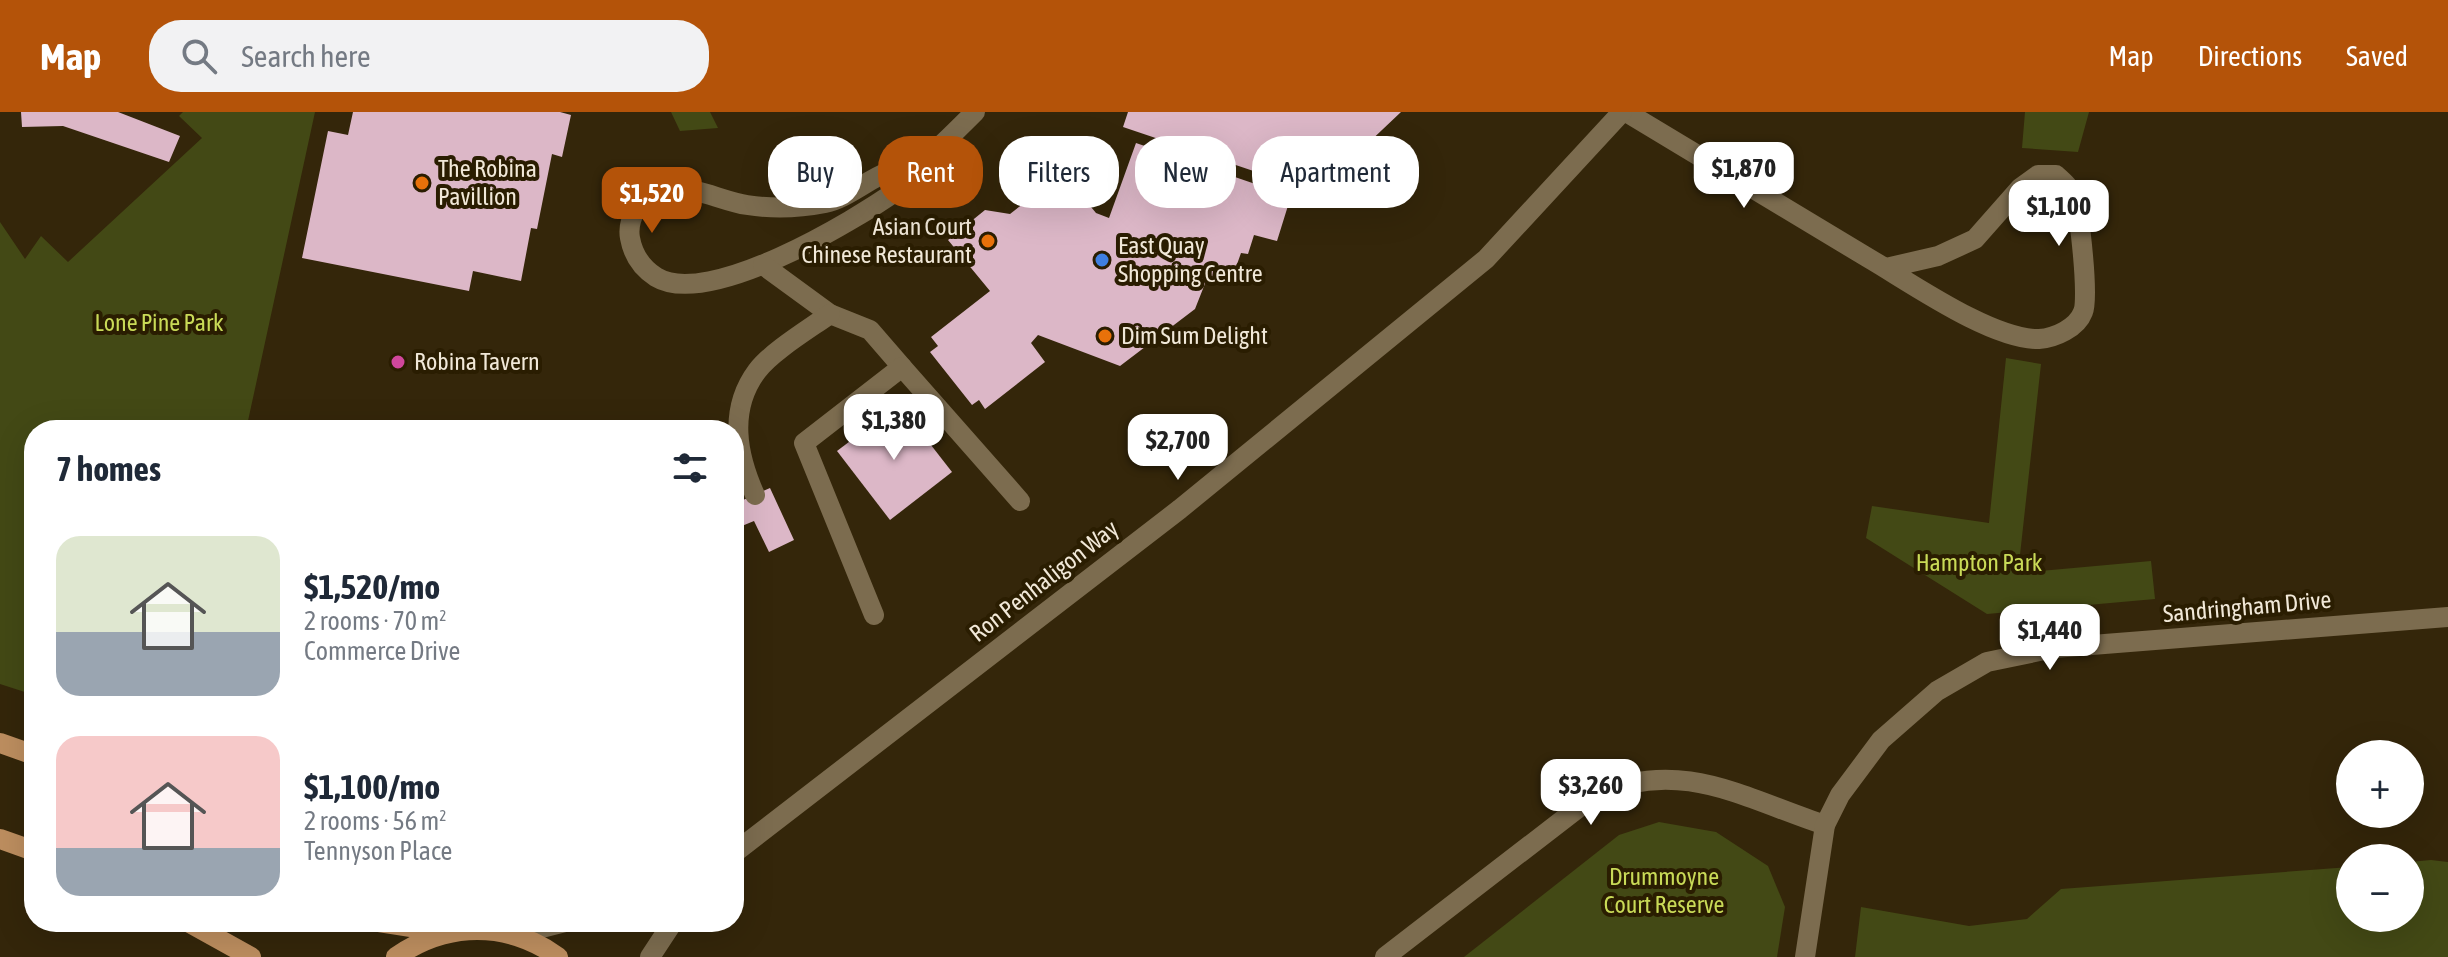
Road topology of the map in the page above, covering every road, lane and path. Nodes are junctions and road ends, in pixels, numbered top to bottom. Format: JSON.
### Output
{"nodes":[{"id":1,"x":975,"y":112,"type":"edge"},
{"id":2,"x":1624,"y":112,"type":"edge"},
{"id":3,"x":950,"y":136,"type":"edge"},
{"id":4,"x":878,"y":178,"type":"edge"},
{"id":5,"x":878,"y":202,"type":"edge"},
{"id":6,"x":763,"y":265,"type":"junction"},
{"id":7,"x":1886,"y":268,"type":"junction"},
{"id":8,"x":830,"y":314,"type":"junction"},
{"id":9,"x":902,"y":367,"type":"junction"},
{"id":10,"x":739,"y":420,"type":"edge"},
{"id":11,"x":744,"y":471,"type":"edge"},
{"id":12,"x":755,"y":495,"type":"dead end"},
{"id":13,"x":1020,"y":501,"type":"dead end"},
{"id":14,"x":874,"y":615,"type":"dead end"},
{"id":15,"x":2448,"y":617,"type":"edge"},
{"id":16,"x":0,"y":743,"type":"edge"},
{"id":17,"x":24,"y":751,"type":"edge"},
{"id":18,"x":1825,"y":825,"type":"junction"},
{"id":19,"x":0,"y":839,"type":"edge"},
{"id":20,"x":744,"y":845,"type":"edge"},
{"id":21,"x":24,"y":847,"type":"edge"},
{"id":22,"x":206,"y":932,"type":"edge"},
{"id":23,"x":447,"y":932,"type":"edge"},
{"id":24,"x":498,"y":932,"type":"edge"},
{"id":25,"x":526,"y":932,"type":"edge"},
{"id":26,"x":666,"y":932,"type":"edge"},
{"id":27,"x":514,"y":935,"type":"junction"},
{"id":28,"x":251,"y":957,"type":"edge"},
{"id":29,"x":396,"y":957,"type":"edge"},
{"id":30,"x":558,"y":957,"type":"edge"},
{"id":31,"x":650,"y":957,"type":"edge"},
{"id":32,"x":1385,"y":957,"type":"edge"},
{"id":33,"x":1805,"y":957,"type":"edge"}],
"edges":[{"from":1,"to":3,"type":"street"},
{"from":2,"to":7,"type":"street"},
{"from":2,"to":20,"type":"street","name":"Ron Penhaligon Way"},
{"from":4,"to":6,"type":"street"},
{"from":5,"to":6,"type":"street"},
{"from":6,"to":8,"type":"street"},
{"from":7,"to":7,"type":"street"},
{"from":8,"to":9,"type":"street"},
{"from":8,"to":10,"type":"street"},
{"from":9,"to":13,"type":"street"},
{"from":9,"to":14,"type":"street"},
{"from":11,"to":12,"type":"street"},
{"from":15,"to":18,"type":"street","name":"Sandringham Drive"},
{"from":16,"to":17,"type":"main road"},
{"from":18,"to":32,"type":"street"},
{"from":18,"to":33,"type":"street","name":"Sandringham Drive"},
{"from":19,"to":21,"type":"main road"},
{"from":22,"to":28,"type":"main road"},
{"from":23,"to":29,"type":"main road"},
{"from":24,"to":27,"type":"main road"},
{"from":25,"to":27,"type":"street"},
{"from":26,"to":31,"type":"street"},
{"from":27,"to":30,"type":"main road"}]}
